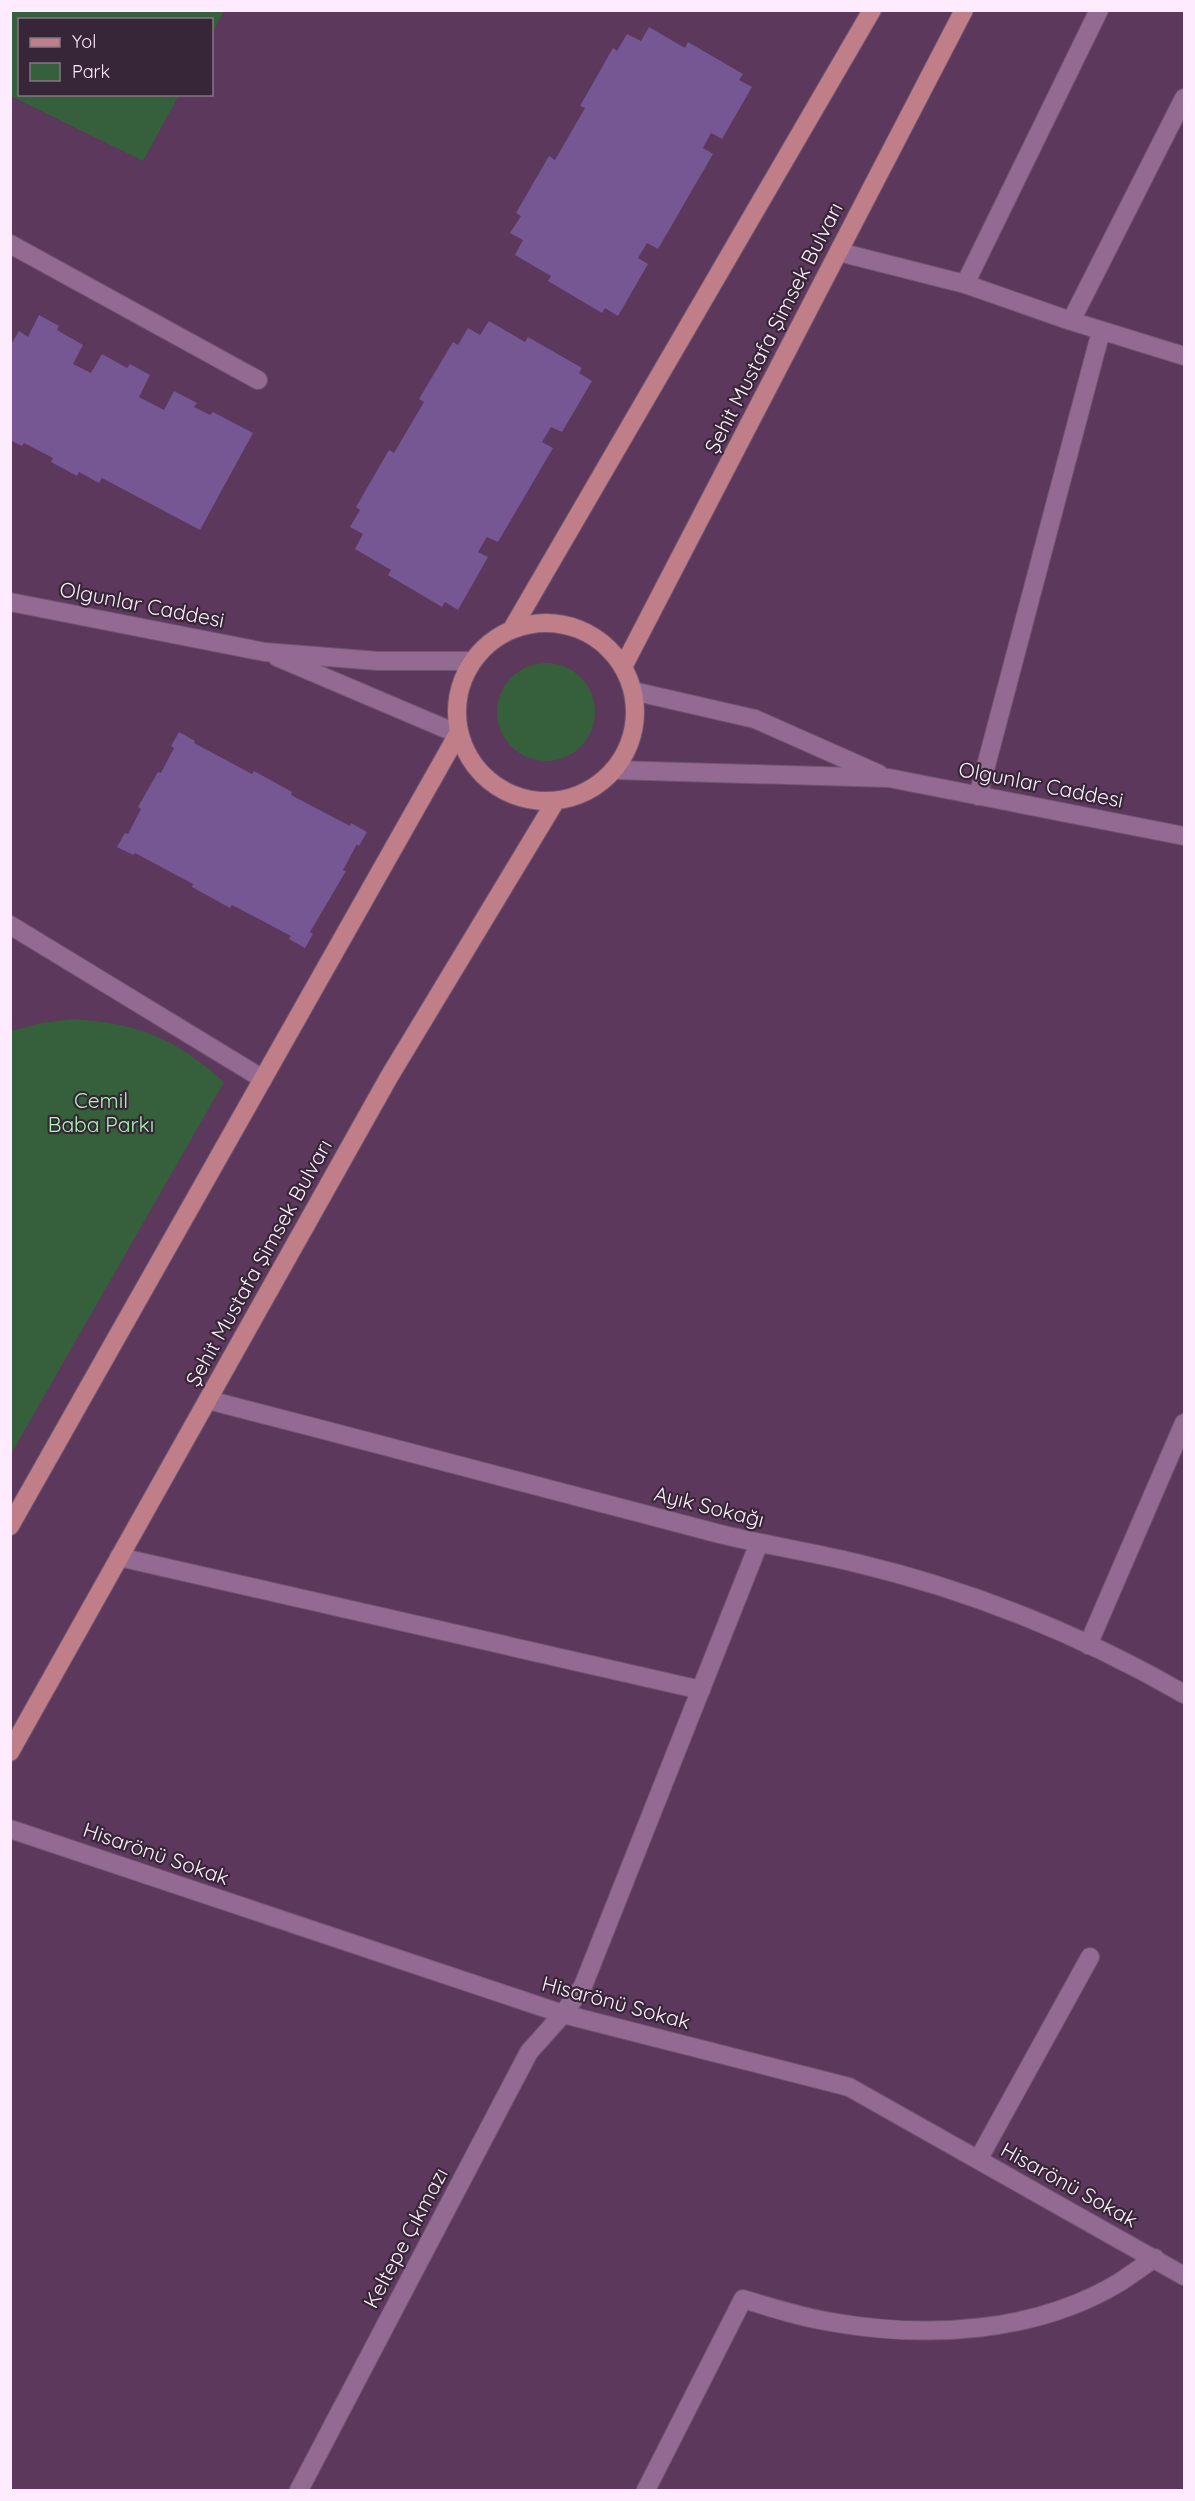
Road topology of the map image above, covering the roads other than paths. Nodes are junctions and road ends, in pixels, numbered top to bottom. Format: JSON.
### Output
{"nodes":[{"id":1,"x":872,"y":10,"type":"edge"},
{"id":2,"x":964,"y":10,"type":"edge"},
{"id":3,"x":1099,"y":10,"type":"edge"},
{"id":4,"x":1185,"y":98,"type":"edge"},
{"id":5,"x":10,"y":244,"type":"edge"},
{"id":6,"x":839,"y":252,"type":"junction"},
{"id":7,"x":964,"y":284,"type":"junction"},
{"id":8,"x":1071,"y":321,"type":"junction"},
{"id":9,"x":1101,"y":331,"type":"junction"},
{"id":10,"x":1185,"y":356,"type":"edge"},
{"id":11,"x":258,"y":380,"type":"dead end"},
{"id":12,"x":10,"y":602,"type":"edge"},
{"id":13,"x":512,"y":629,"type":"junction"},
{"id":14,"x":265,"y":652,"type":"junction"},
{"id":15,"x":472,"y":661,"type":"junction"},
{"id":16,"x":623,"y":667,"type":"junction"},
{"id":17,"x":633,"y":691,"type":"junction"},
{"id":18,"x":458,"y":734,"type":"junction"},
{"id":19,"x":613,"y":770,"type":"junction"},
{"id":20,"x":889,"y":778,"type":"junction"},
{"id":21,"x":978,"y":796,"type":"junction"},
{"id":22,"x":555,"y":802,"type":"junction"},
{"id":23,"x":1185,"y":836,"type":"edge"},
{"id":24,"x":10,"y":925,"type":"edge"},
{"id":25,"x":263,"y":1079,"type":"junction"},
{"id":26,"x":208,"y":1400,"type":"junction"},
{"id":27,"x":1185,"y":1423,"type":"edge"},
{"id":28,"x":10,"y":1526,"type":"edge"},
{"id":29,"x":759,"y":1544,"type":"junction"},
{"id":30,"x":119,"y":1557,"type":"junction"},
{"id":31,"x":1088,"y":1645,"type":"junction"},
{"id":32,"x":701,"y":1690,"type":"junction"},
{"id":33,"x":1185,"y":1694,"type":"edge"},
{"id":34,"x":10,"y":1752,"type":"edge"},
{"id":35,"x":10,"y":1829,"type":"edge"},
{"id":36,"x":1090,"y":1957,"type":"dead end"},
{"id":37,"x":563,"y":2014,"type":"junction"},
{"id":38,"x":978,"y":2160,"type":"junction"},
{"id":39,"x":1155,"y":2259,"type":"junction"},
{"id":40,"x":1185,"y":2276,"type":"edge"},
{"id":41,"x":299,"y":2490,"type":"edge"},
{"id":42,"x":645,"y":2490,"type":"edge"}],
"edges":[{"from":1,"to":13,"type":"main road"},
{"from":2,"to":6,"type":"main road","name":"Şehit Mustafa Şimsek Bulvarı"},
{"from":3,"to":7,"type":"street"},
{"from":4,"to":8,"type":"street"},
{"from":5,"to":11,"type":"street"},
{"from":6,"to":7,"type":"street"},
{"from":6,"to":16,"type":"main road","name":"Şehit Mustafa Şimsek Bulvarı"},
{"from":7,"to":8,"type":"street"},
{"from":8,"to":9,"type":"street"},
{"from":9,"to":10,"type":"street"},
{"from":9,"to":21,"type":"street"},
{"from":12,"to":14,"type":"street","name":"Olgunlar Caddesi"},
{"from":13,"to":15,"type":"main road"},
{"from":13,"to":16,"type":"main road"},
{"from":14,"to":15,"type":"street"},
{"from":14,"to":18,"type":"street"},
{"from":15,"to":18,"type":"main road"},
{"from":16,"to":17,"type":"main road"},
{"from":17,"to":19,"type":"main road"},
{"from":17,"to":20,"type":"street"},
{"from":18,"to":22,"type":"main road"},
{"from":18,"to":25,"type":"main road"},
{"from":19,"to":20,"type":"street"},
{"from":19,"to":22,"type":"main road"},
{"from":20,"to":21,"type":"street","name":"Olgunlar Caddesi"},
{"from":21,"to":23,"type":"street","name":"Olgunlar Caddesi"},
{"from":22,"to":26,"type":"main road","name":"Şehit Mustafa Şimsek Bulvarı"},
{"from":24,"to":25,"type":"street"},
{"from":25,"to":28,"type":"main road"},
{"from":26,"to":29,"type":"street","name":"Ayık Sokağı"},
{"from":26,"to":30,"type":"main road","name":"Şehit Mustafa Şimsek Bulvarı"},
{"from":27,"to":31,"type":"street"},
{"from":29,"to":31,"type":"street","name":"Ayık Sokağı"},
{"from":29,"to":32,"type":"street","name":"Keltepe Çıkmazı"},
{"from":30,"to":32,"type":"street"},
{"from":30,"to":34,"type":"main road","name":"Şehit Mustafa Şimsek Bulvarı"},
{"from":31,"to":33,"type":"street","name":"Ayık Sokağı"},
{"from":32,"to":37,"type":"street","name":"Keltepe Çıkmazı"},
{"from":35,"to":37,"type":"street","name":"Hisarönü Sokak"},
{"from":36,"to":38,"type":"street"},
{"from":37,"to":38,"type":"street","name":"Hisarönü Sokak"},
{"from":37,"to":41,"type":"street","name":"Keltepe Çıkmazı"},
{"from":38,"to":39,"type":"street","name":"Hisarönü Sokak"},
{"from":39,"to":40,"type":"street","name":"Hisarönü Sokak"},
{"from":39,"to":42,"type":"street"}]}
